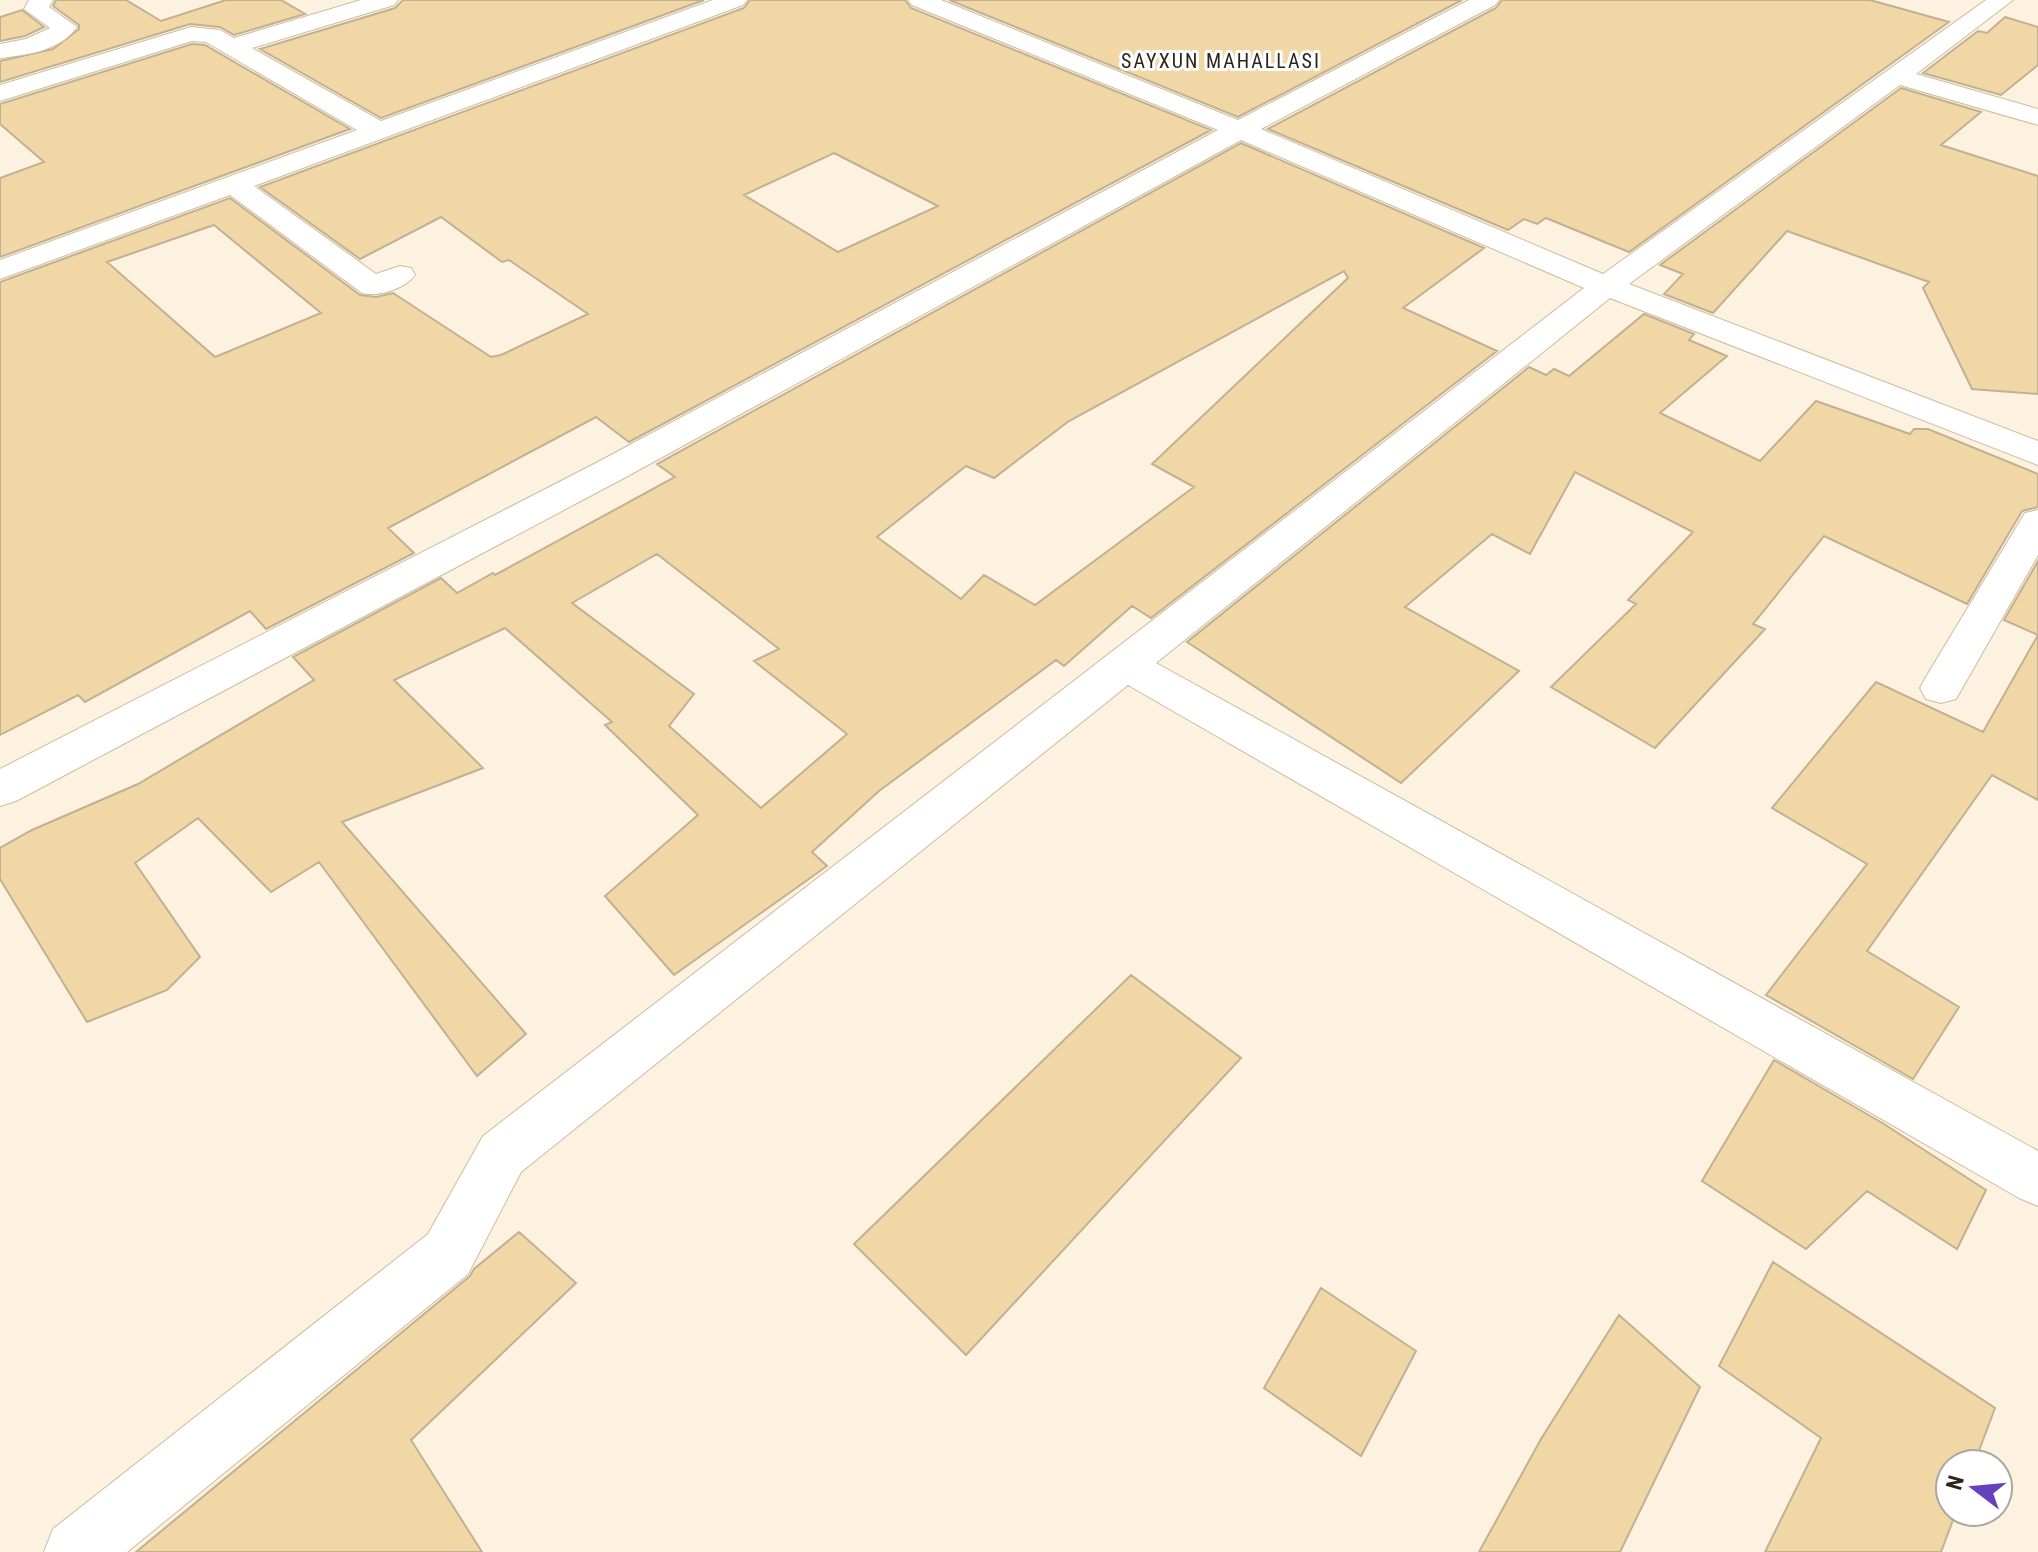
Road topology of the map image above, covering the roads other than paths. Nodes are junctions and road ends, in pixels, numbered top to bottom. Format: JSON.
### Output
{"nodes":[{"id":1,"x":41,"y":0,"type":"edge"},
{"id":2,"x":386,"y":0,"type":"edge"},
{"id":3,"x":735,"y":0,"type":"edge"},
{"id":4,"x":920,"y":0,"type":"edge"},
{"id":5,"x":1487,"y":0,"type":"edge"},
{"id":6,"x":2001,"y":0,"type":"edge"},
{"id":7,"x":234,"y":46,"type":"junction"},
{"id":8,"x":0,"y":51,"type":"edge"},
{"id":9,"x":1896,"y":76,"type":"junction"},
{"id":10,"x":0,"y":93,"type":"edge"},
{"id":11,"x":2038,"y":117,"type":"edge"},
{"id":12,"x":1240,"y":130,"type":"junction"},
{"id":13,"x":381,"y":132,"type":"junction"},
{"id":14,"x":234,"y":185,"type":"junction"},
{"id":15,"x":0,"y":270,"type":"edge"},
{"id":16,"x":400,"y":275,"type":"dead end"},
{"id":17,"x":1606,"y":286,"type":"junction"},
{"id":18,"x":2038,"y":454,"type":"edge"},
{"id":19,"x":2038,"y":522,"type":"edge"},
{"id":20,"x":1125,"y":664,"type":"junction"},
{"id":21,"x":1941,"y":688,"type":"dead end"},
{"id":22,"x":0,"y":789,"type":"edge"},
{"id":23,"x":2038,"y":1180,"type":"edge"},
{"id":24,"x":76,"y":1552,"type":"edge"}],
"edges":[{"from":1,"to":8,"type":"street"},
{"from":2,"to":7,"type":"street"},
{"from":3,"to":13,"type":"street"},
{"from":4,"to":12,"type":"street"},
{"from":5,"to":12,"type":"street"},
{"from":6,"to":9,"type":"street"},
{"from":7,"to":10,"type":"street"},
{"from":7,"to":13,"type":"street"},
{"from":9,"to":11,"type":"street"},
{"from":9,"to":17,"type":"street"},
{"from":12,"to":17,"type":"street"},
{"from":12,"to":22,"type":"street"},
{"from":13,"to":14,"type":"street"},
{"from":14,"to":15,"type":"street"},
{"from":14,"to":16,"type":"street"},
{"from":17,"to":18,"type":"street"},
{"from":17,"to":20,"type":"street"},
{"from":19,"to":21,"type":"street"},
{"from":20,"to":23,"type":"street"},
{"from":20,"to":24,"type":"street"}]}
